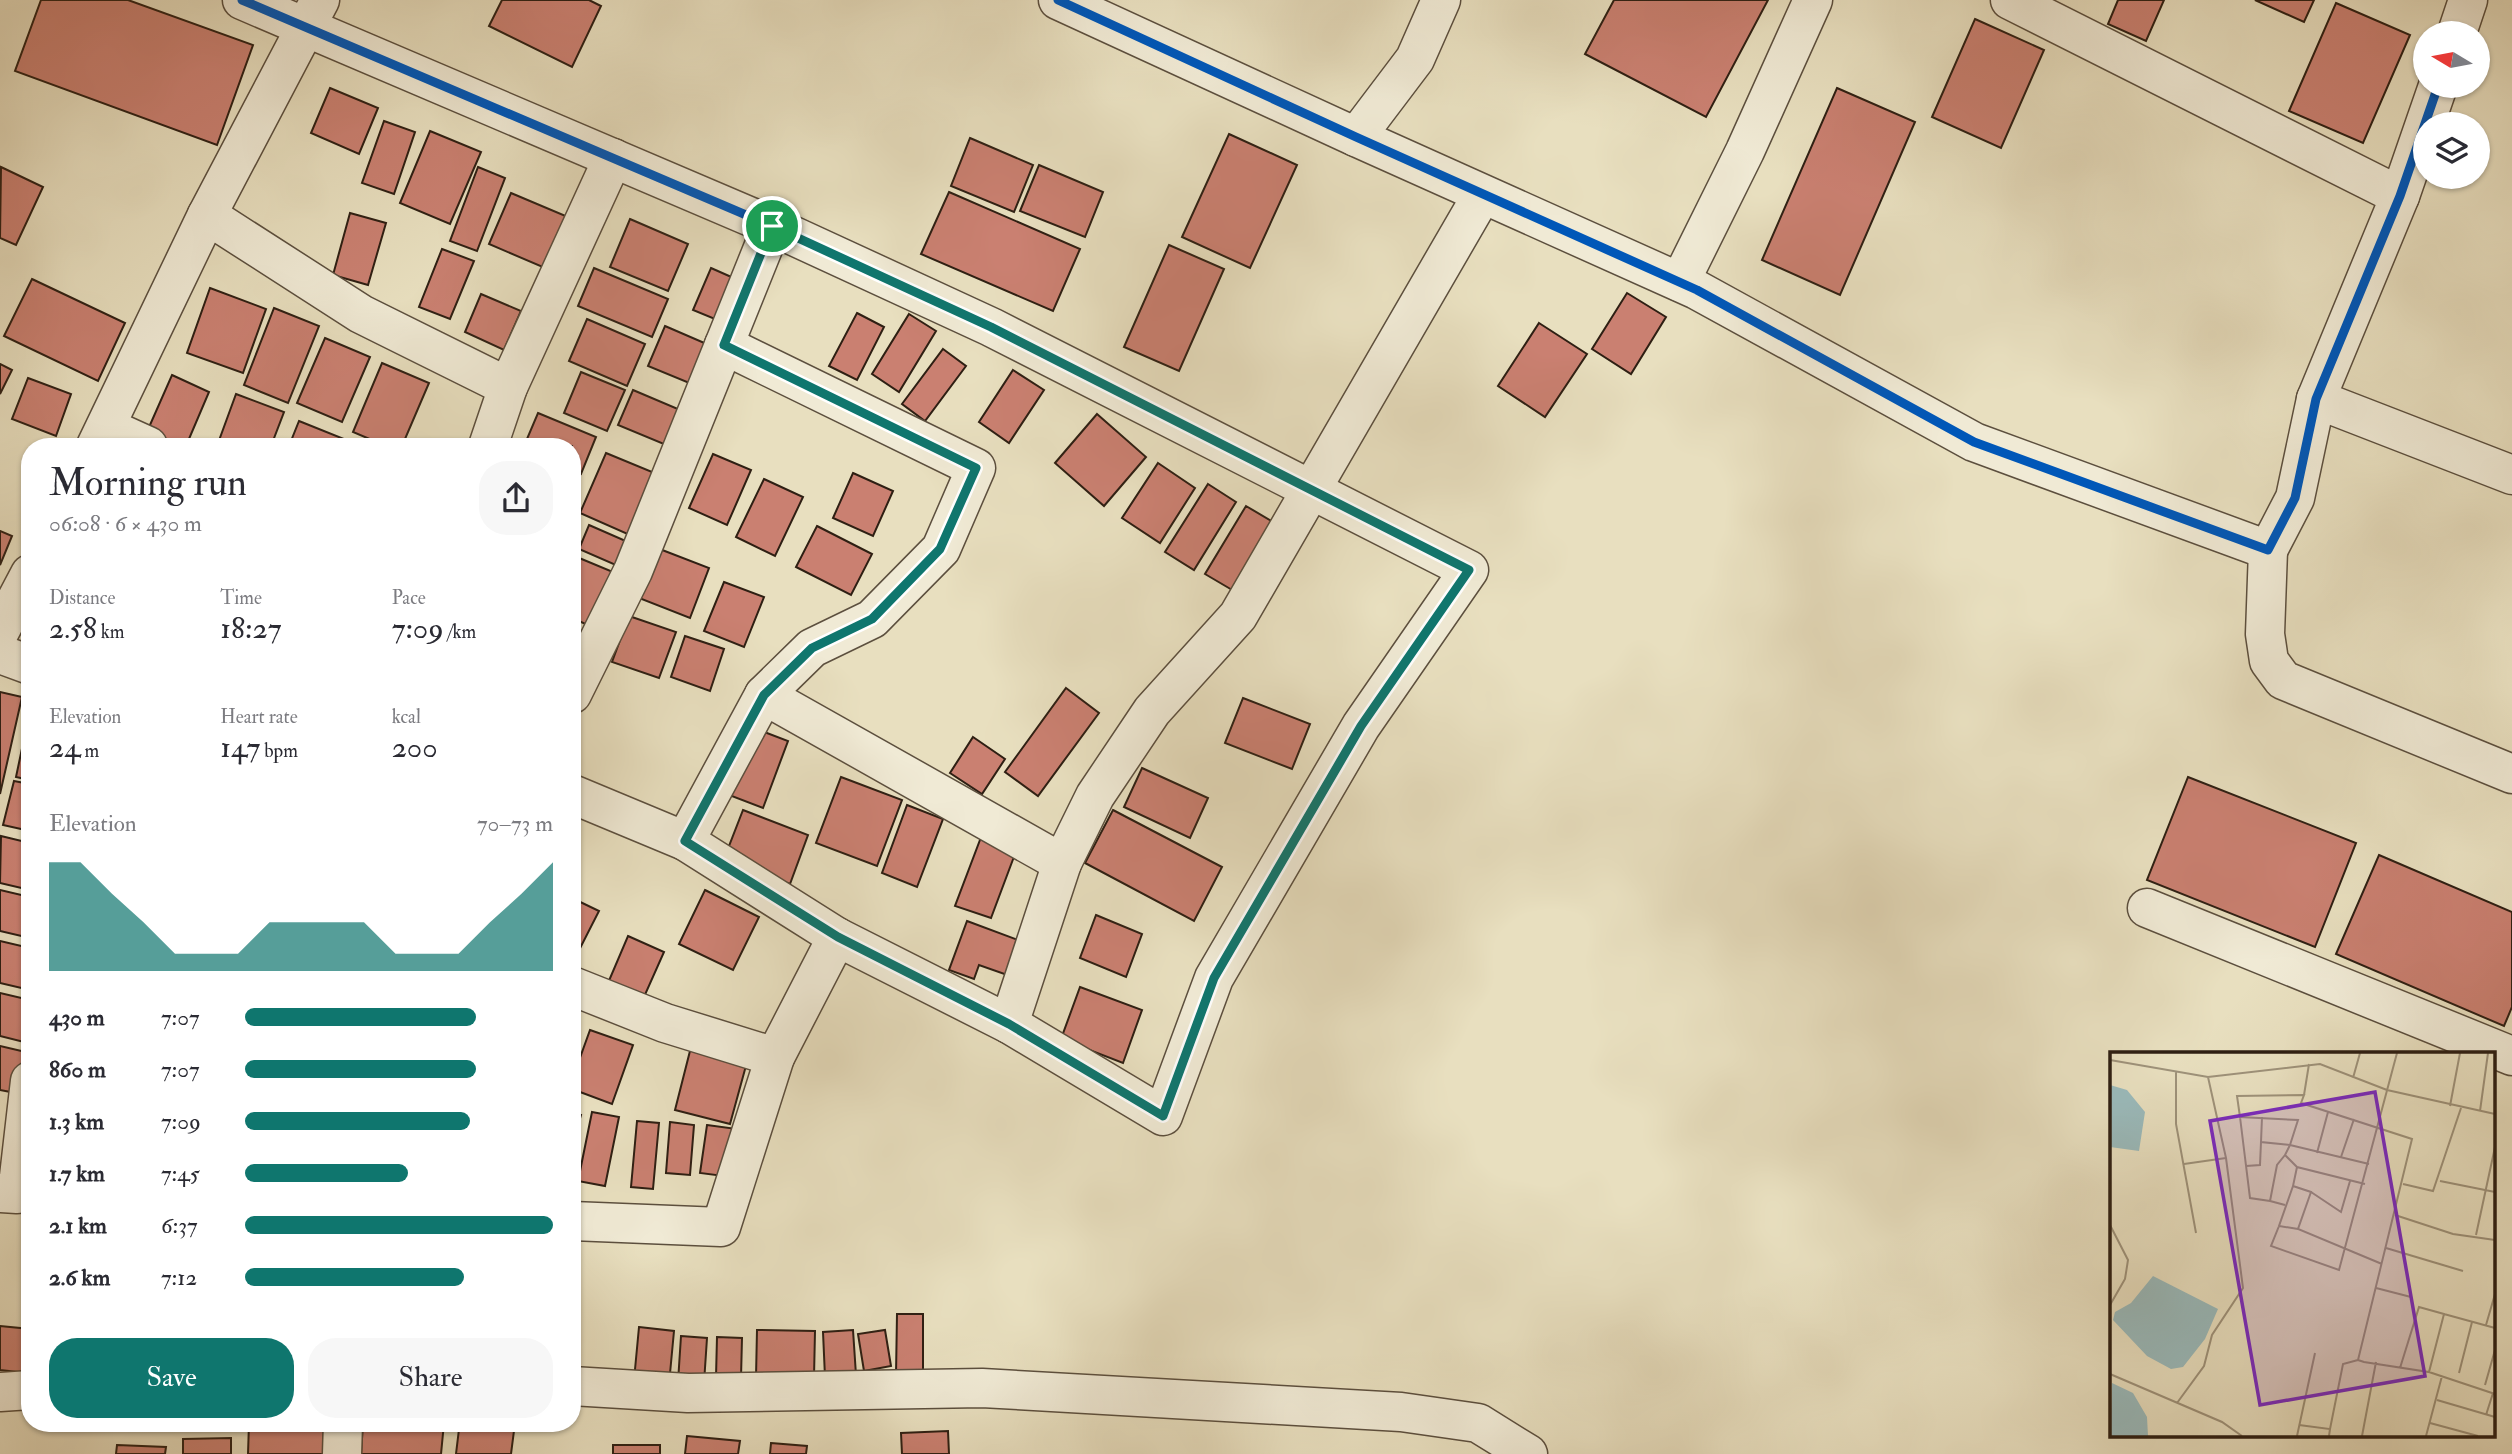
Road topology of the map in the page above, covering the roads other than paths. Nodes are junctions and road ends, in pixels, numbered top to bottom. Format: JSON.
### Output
{"nodes":[{"id":1,"x":242,"y":0,"type":"edge"},
{"id":2,"x":1441,"y":0,"type":"edge"},
{"id":3,"x":1813,"y":0,"type":"edge"},
{"id":4,"x":2010,"y":0,"type":"edge"},
{"id":5,"x":2468,"y":0,"type":"edge"},
{"id":6,"x":1079,"y":4,"type":"edge"},
{"id":7,"x":313,"y":14,"type":"edge"},
{"id":8,"x":2460,"y":21,"type":"edge"},
{"id":9,"x":2434,"y":98,"type":"edge"},
{"id":10,"x":1356,"y":138,"type":"junction"},
{"id":11,"x":613,"y":158,"type":"junction"},
{"id":12,"x":1482,"y":195,"type":"junction"},
{"id":13,"x":2400,"y":196,"type":"junction"},
{"id":14,"x":207,"y":215,"type":"junction"},
{"id":15,"x":772,"y":226,"type":"junction"},
{"id":16,"x":1680,"y":282,"type":"junction"},
{"id":17,"x":724,"y":345,"type":"junction"},
{"id":18,"x":508,"y":387,"type":"junction"},
{"id":19,"x":2316,"y":400,"type":"junction"},
{"id":20,"x":101,"y":437,"type":"edge"},
{"id":21,"x":491,"y":438,"type":"edge"},
{"id":22,"x":2512,"y":474,"type":"edge"},
{"id":23,"x":1312,"y":490,"type":"junction"},
{"id":24,"x":2268,"y":550,"type":"junction"},
{"id":25,"x":21,"y":591,"type":"edge"},
{"id":26,"x":0,"y":631,"type":"edge"},
{"id":27,"x":0,"y":654,"type":"edge"},
{"id":28,"x":21,"y":661,"type":"edge"},
{"id":29,"x":581,"y":676,"type":"edge"},
{"id":30,"x":764,"y":695,"type":"junction"},
{"id":31,"x":2512,"y":774,"type":"edge"},
{"id":32,"x":581,"y":798,"type":"edge"},
{"id":33,"x":685,"y":841,"type":"junction"},
{"id":34,"x":1062,"y":863,"type":"junction"},
{"id":35,"x":2147,"y":908,"type":"dead end"},
{"id":36,"x":838,"y":937,"type":"junction"},
{"id":37,"x":581,"y":990,"type":"edge"},
{"id":38,"x":1009,"y":1024,"type":"junction"},
{"id":39,"x":2512,"y":1056,"type":"edge"},
{"id":40,"x":775,"y":1057,"type":"junction"},
{"id":41,"x":21,"y":1154,"type":"edge"},
{"id":42,"x":16,"y":1194,"type":"edge"},
{"id":43,"x":581,"y":1221,"type":"edge"},
{"id":44,"x":581,"y":1387,"type":"edge"},
{"id":45,"x":21,"y":1391,"type":"edge"},
{"id":46,"x":0,"y":1392,"type":"edge"},
{"id":47,"x":343,"y":1432,"type":"edge"},
{"id":48,"x":342,"y":1454,"type":"edge"},
{"id":49,"x":1528,"y":1454,"type":"edge"}],
"edges":[{"from":1,"to":7,"type":"street"},
{"from":2,"to":10,"type":"street"},
{"from":3,"to":16,"type":"street"},
{"from":4,"to":13,"type":"street"},
{"from":5,"to":8,"type":"street"},
{"from":6,"to":10,"type":"street"},
{"from":7,"to":11,"type":"street"},
{"from":7,"to":14,"type":"street"},
{"from":9,"to":13,"type":"street"},
{"from":10,"to":12,"type":"street"},
{"from":11,"to":15,"type":"street"},
{"from":11,"to":18,"type":"street"},
{"from":12,"to":16,"type":"street"},
{"from":12,"to":23,"type":"street"},
{"from":13,"to":19,"type":"street"},
{"from":14,"to":18,"type":"street"},
{"from":14,"to":20,"type":"street"},
{"from":15,"to":17,"type":"street"},
{"from":15,"to":23,"type":"street"},
{"from":16,"to":24,"type":"street"},
{"from":17,"to":29,"type":"street"},
{"from":17,"to":30,"type":"street"},
{"from":18,"to":21,"type":"street"},
{"from":19,"to":22,"type":"street"},
{"from":19,"to":24,"type":"street"},
{"from":23,"to":34,"type":"street"},
{"from":23,"to":38,"type":"street"},
{"from":24,"to":31,"type":"street"},
{"from":25,"to":26,"type":"street"},
{"from":27,"to":28,"type":"street"},
{"from":30,"to":33,"type":"street"},
{"from":30,"to":34,"type":"street"},
{"from":32,"to":33,"type":"street"},
{"from":33,"to":36,"type":"street"},
{"from":34,"to":38,"type":"street"},
{"from":35,"to":39,"type":"street"},
{"from":36,"to":38,"type":"street"},
{"from":36,"to":40,"type":"street"},
{"from":37,"to":40,"type":"street"},
{"from":40,"to":43,"type":"street"},
{"from":41,"to":42,"type":"street"},
{"from":44,"to":49,"type":"street"},
{"from":45,"to":46,"type":"street"},
{"from":47,"to":48,"type":"street"}]}
